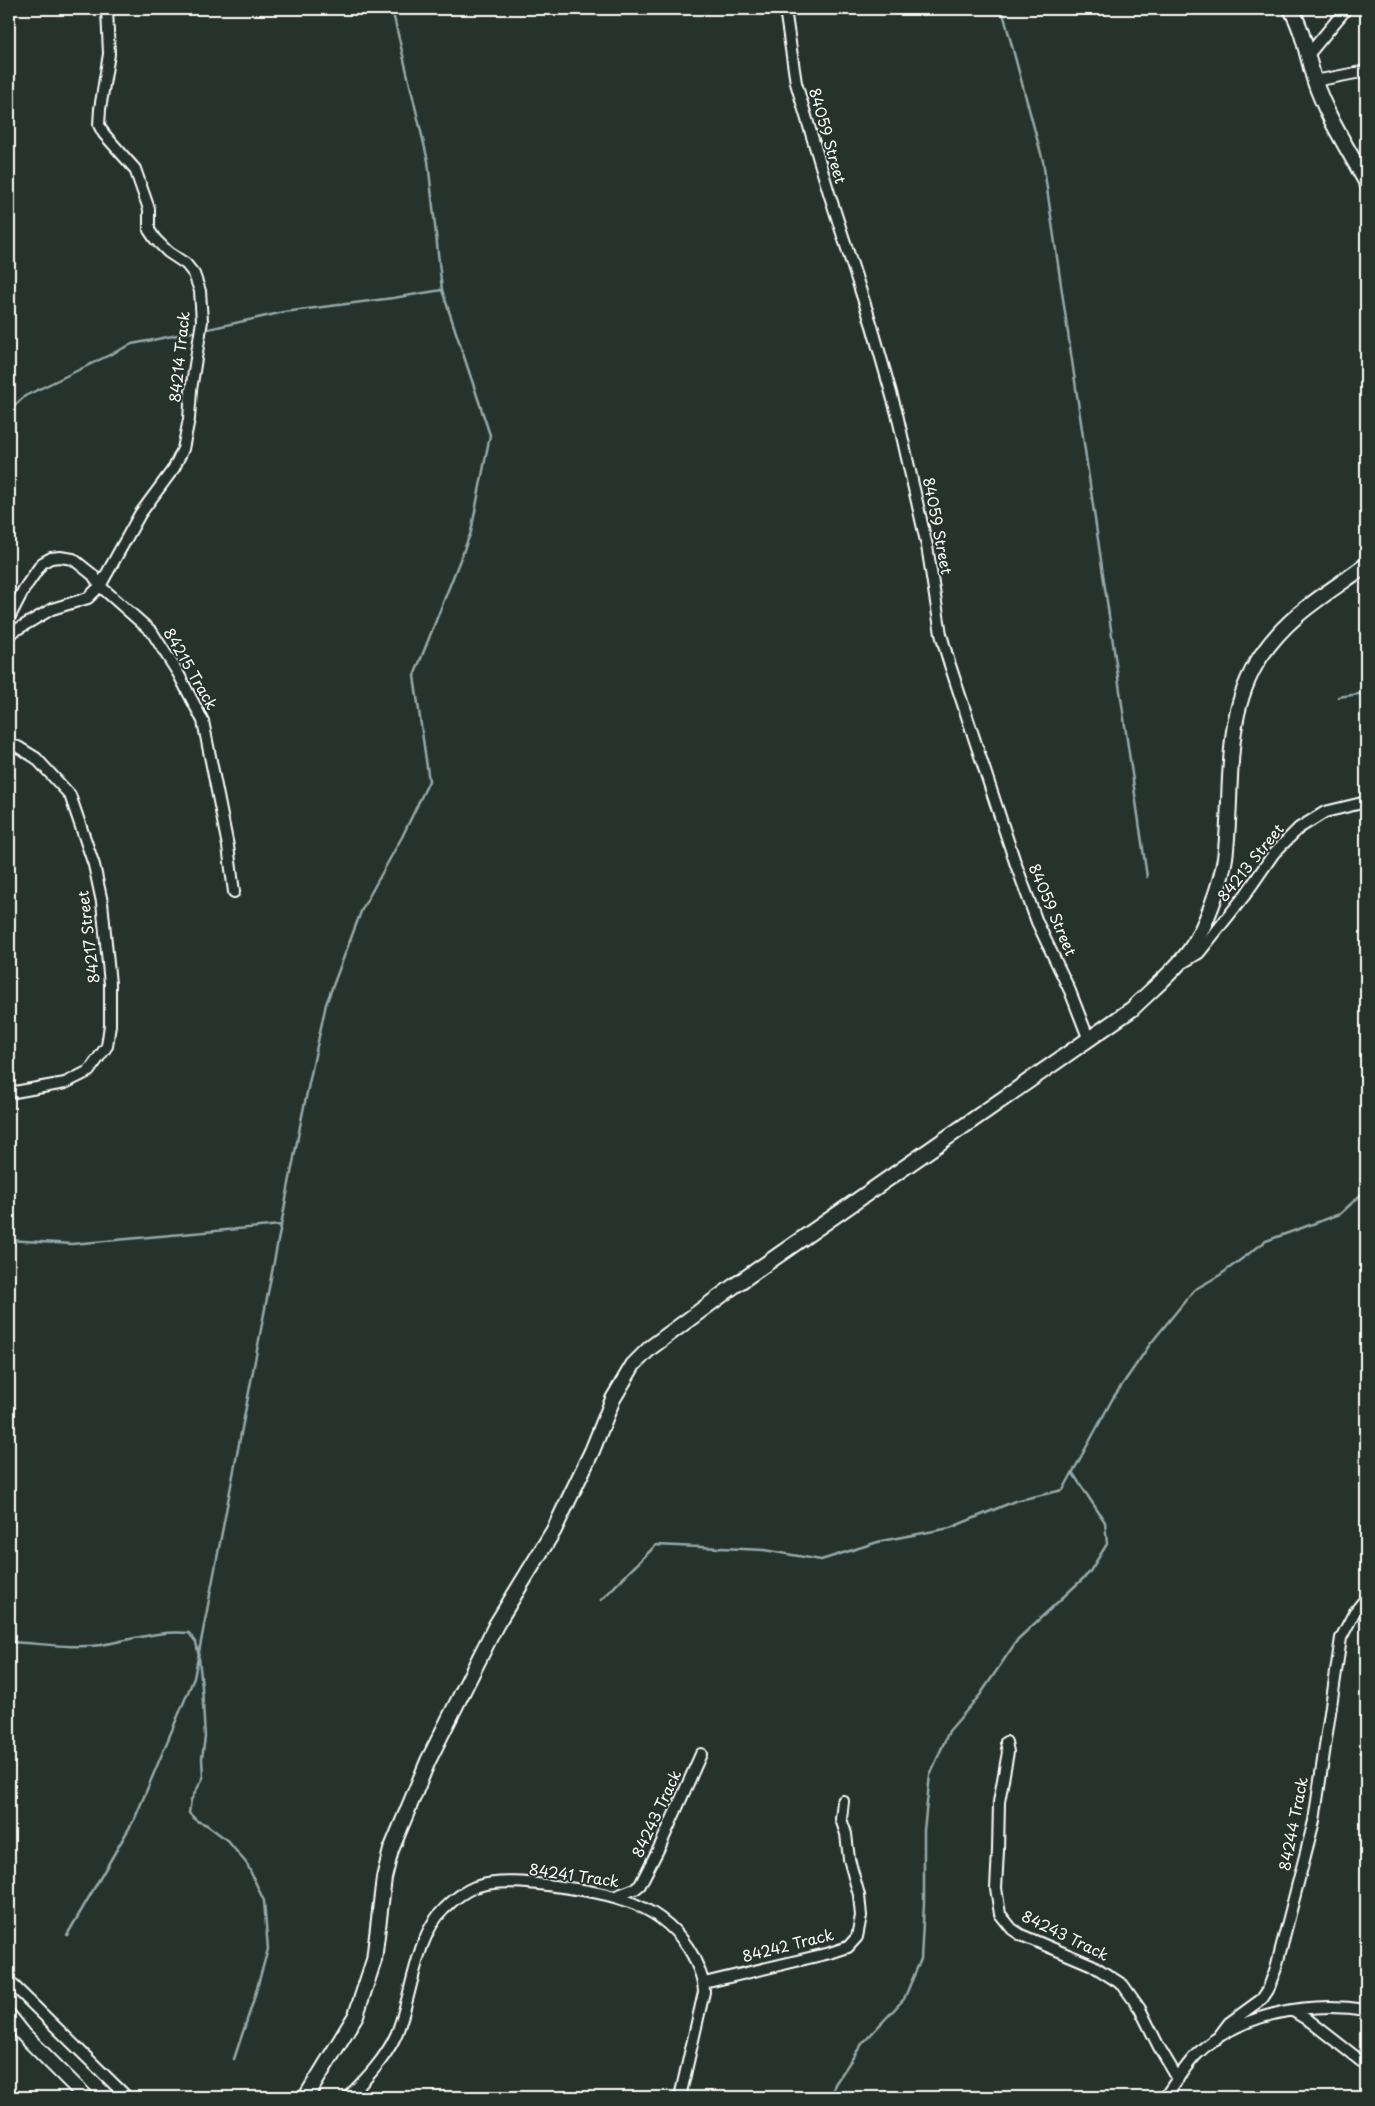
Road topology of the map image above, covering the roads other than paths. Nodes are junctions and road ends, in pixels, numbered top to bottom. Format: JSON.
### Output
{"nodes":[{"id":1,"x":107,"y":9,"type":"edge"},
{"id":2,"x":785,"y":9,"type":"edge"},
{"id":3,"x":1291,"y":9,"type":"edge"},
{"id":4,"x":1346,"y":9,"type":"edge"},
{"id":5,"x":1308,"y":55,"type":"junction"},
{"id":6,"x":1366,"y":71,"type":"edge"},
{"id":7,"x":1315,"y":81,"type":"junction"},
{"id":8,"x":1366,"y":182,"type":"edge"},
{"id":9,"x":1366,"y":566,"type":"edge"},
{"id":10,"x":100,"y":586,"type":"junction"},
{"id":11,"x":9,"y":618,"type":"edge"},
{"id":12,"x":9,"y":634,"type":"edge"},
{"id":13,"x":9,"y":745,"type":"edge"},
{"id":14,"x":1366,"y":802,"type":"edge"},
{"id":15,"x":234,"y":892,"type":"dead end"},
{"id":16,"x":1175,"y":968,"type":"junction"},
{"id":17,"x":1089,"y":1040,"type":"junction"},
{"id":18,"x":9,"y":1093,"type":"edge"},
{"id":19,"x":1366,"y":1598,"type":"edge"},
{"id":20,"x":1006,"y":1742,"type":"dead end"},
{"id":21,"x":701,"y":1754,"type":"dead end"},
{"id":22,"x":843,"y":1801,"type":"dead end"},
{"id":23,"x":611,"y":1897,"type":"junction"},
{"id":24,"x":9,"y":1981,"type":"edge"},
{"id":25,"x":704,"y":1983,"type":"junction"},
{"id":26,"x":1366,"y":2010,"type":"edge"},
{"id":27,"x":1293,"y":2011,"type":"junction"},
{"id":28,"x":9,"y":2016,"type":"edge"},
{"id":29,"x":1217,"y":2039,"type":"junction"},
{"id":30,"x":1366,"y":2065,"type":"edge"},
{"id":31,"x":1178,"y":2080,"type":"junction"},
{"id":32,"x":86,"y":2097,"type":"edge"},
{"id":33,"x":127,"y":2097,"type":"edge"},
{"id":34,"x":306,"y":2097,"type":"edge"},
{"id":35,"x":348,"y":2097,"type":"edge"},
{"id":36,"x":680,"y":2097,"type":"edge"},
{"id":37,"x":1165,"y":2097,"type":"edge"}],
"edges":[{"from":1,"to":10,"type":"street","name":"84214 Track"},
{"from":2,"to":17,"type":"street","name":"84059 Street"},
{"from":3,"to":5,"type":"street"},
{"from":4,"to":5,"type":"street"},
{"from":5,"to":7,"type":"street"},
{"from":6,"to":7,"type":"street"},
{"from":7,"to":8,"type":"street"},
{"from":9,"to":16,"type":"street"},
{"from":10,"to":11,"type":"street","name":"84215 Track"},
{"from":10,"to":12,"type":"street","name":"84214 Track"},
{"from":10,"to":15,"type":"street","name":"84215 Track"},
{"from":13,"to":18,"type":"street","name":"84217 Street"},
{"from":14,"to":16,"type":"street","name":"84213 Street"},
{"from":16,"to":17,"type":"street"},
{"from":17,"to":34,"type":"street"},
{"from":19,"to":29,"type":"street","name":"84244 Track"},
{"from":20,"to":31,"type":"street","name":"84243 Track"},
{"from":21,"to":23,"type":"street","name":"84243 Track"},
{"from":22,"to":25,"type":"street","name":"84242 Track"},
{"from":23,"to":25,"type":"street","name":"84241 Track"},
{"from":23,"to":35,"type":"street","name":"84241 Track"},
{"from":24,"to":33,"type":"street"},
{"from":25,"to":36,"type":"street"},
{"from":26,"to":27,"type":"street"},
{"from":27,"to":29,"type":"street"},
{"from":27,"to":30,"type":"street"},
{"from":28,"to":32,"type":"street"},
{"from":29,"to":31,"type":"street"},
{"from":31,"to":37,"type":"street"}]}
